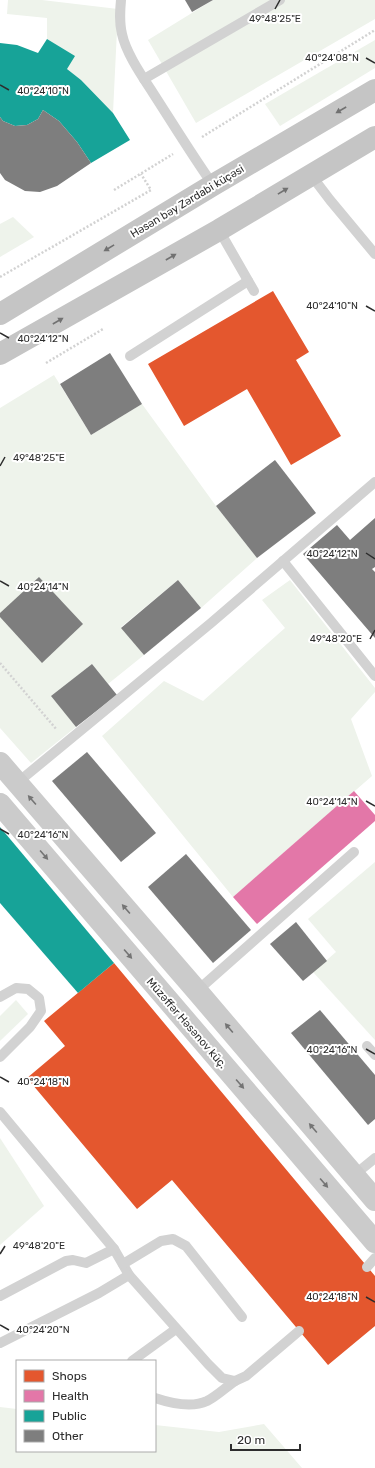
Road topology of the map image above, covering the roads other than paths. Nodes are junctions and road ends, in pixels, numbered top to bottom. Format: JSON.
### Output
{"nodes":[{"id":1,"x":121,"y":0,"type":"edge"},
{"id":2,"x":280,"y":0,"type":"edge"},
{"id":3,"x":144,"y":79,"type":"junction"},
{"id":4,"x":375,"y":90,"type":"edge"},
{"id":5,"x":375,"y":137,"type":"edge"},
{"id":6,"x":311,"y":175,"type":"junction"},
{"id":7,"x":213,"y":185,"type":"junction"},
{"id":8,"x":219,"y":230,"type":"junction"},
{"id":9,"x":375,"y":254,"type":"edge"},
{"id":10,"x":248,"y":281,"type":"junction"},
{"id":11,"x":254,"y":291,"type":"dead end"},
{"id":12,"x":0,"y":314,"type":"edge"},
{"id":13,"x":0,"y":354,"type":"edge"},
{"id":14,"x":130,"y":356,"type":"dead end"},
{"id":15,"x":375,"y":482,"type":"edge"},
{"id":16,"x":283,"y":561,"type":"junction"},
{"id":17,"x":375,"y":676,"type":"edge"},
{"id":18,"x":0,"y":763,"type":"edge"},
{"id":19,"x":17,"y":783,"type":"junction"},
{"id":20,"x":0,"y":804,"type":"edge"},
{"id":21,"x":354,"y":852,"type":"dead end"},
{"id":22,"x":197,"y":990,"type":"junction"},
{"id":23,"x":0,"y":997,"type":"edge"},
{"id":24,"x":367,"y":1046,"type":"dead end"},
{"id":25,"x":375,"y":1055,"type":"edge"},
{"id":26,"x":0,"y":1057,"type":"edge"},
{"id":27,"x":0,"y":1112,"type":"edge"},
{"id":28,"x":375,"y":1158,"type":"edge"},
{"id":29,"x":353,"y":1176,"type":"junction"},
{"id":30,"x":375,"y":1200,"type":"edge"},
{"id":31,"x":375,"y":1242,"type":"edge"},
{"id":32,"x":114,"y":1249,"type":"junction"},
{"id":33,"x":375,"y":1258,"type":"edge"},
{"id":34,"x":123,"y":1264,"type":"junction"},
{"id":35,"x":367,"y":1267,"type":"dead end"},
{"id":36,"x":129,"y":1275,"type":"junction"},
{"id":37,"x":0,"y":1296,"type":"edge"},
{"id":38,"x":242,"y":1317,"type":"dead end"},
{"id":39,"x":176,"y":1329,"type":"junction"},
{"id":40,"x":298,"y":1331,"type":"dead end"},
{"id":41,"x":0,"y":1343,"type":"edge"},
{"id":42,"x":133,"y":1360,"type":"edge"},
{"id":43,"x":235,"y":1381,"type":"junction"},
{"id":44,"x":156,"y":1398,"type":"edge"}],
"edges":[{"from":1,"to":3,"type":"lane"},
{"from":2,"to":3,"type":"lane"},
{"from":3,"to":7,"type":"lane"},
{"from":4,"to":7,"type":"main road","name":"Həsən bəy Zərdabi küçəsi","one_way":true},
{"from":5,"to":6,"type":"main road"},
{"from":8,"to":6,"type":"main road","one_way":true},
{"from":6,"to":9,"type":"lane"},
{"from":7,"to":12,"type":"main road","name":"Həsən bəy Zərdabi küçəsi","one_way":true},
{"from":8,"to":10,"type":"lane"},
{"from":13,"to":8,"type":"main road","one_way":true},
{"from":10,"to":11,"type":"lane"},
{"from":10,"to":14,"type":"lane"},
{"from":15,"to":16,"type":"lane"},
{"from":16,"to":17,"type":"lane"},
{"from":16,"to":19,"type":"lane"},
{"from":18,"to":19,"type":"main road"},
{"from":22,"to":19,"type":"main road","one_way":true},
{"from":20,"to":31,"type":"main road","name":"Müzəffər Həsənov küç.","one_way":true},
{"from":21,"to":22,"type":"lane"},
{"from":29,"to":22,"type":"main road","one_way":true},
{"from":23,"to":26,"type":"lane"},
{"from":24,"to":25,"type":"lane"},
{"from":27,"to":32,"type":"lane"},
{"from":28,"to":29,"type":"lane"},
{"from":29,"to":30,"type":"main road"},
{"from":32,"to":34,"type":"lane"},
{"from":32,"to":37,"type":"lane"},
{"from":33,"to":35,"type":"lane"},
{"from":34,"to":36,"type":"lane"},
{"from":34,"to":38,"type":"lane"},
{"from":36,"to":39,"type":"lane"},
{"from":36,"to":41,"type":"lane"},
{"from":39,"to":42,"type":"lane"},
{"from":39,"to":43,"type":"lane"},
{"from":40,"to":43,"type":"lane"},
{"from":43,"to":44,"type":"lane"}]}
